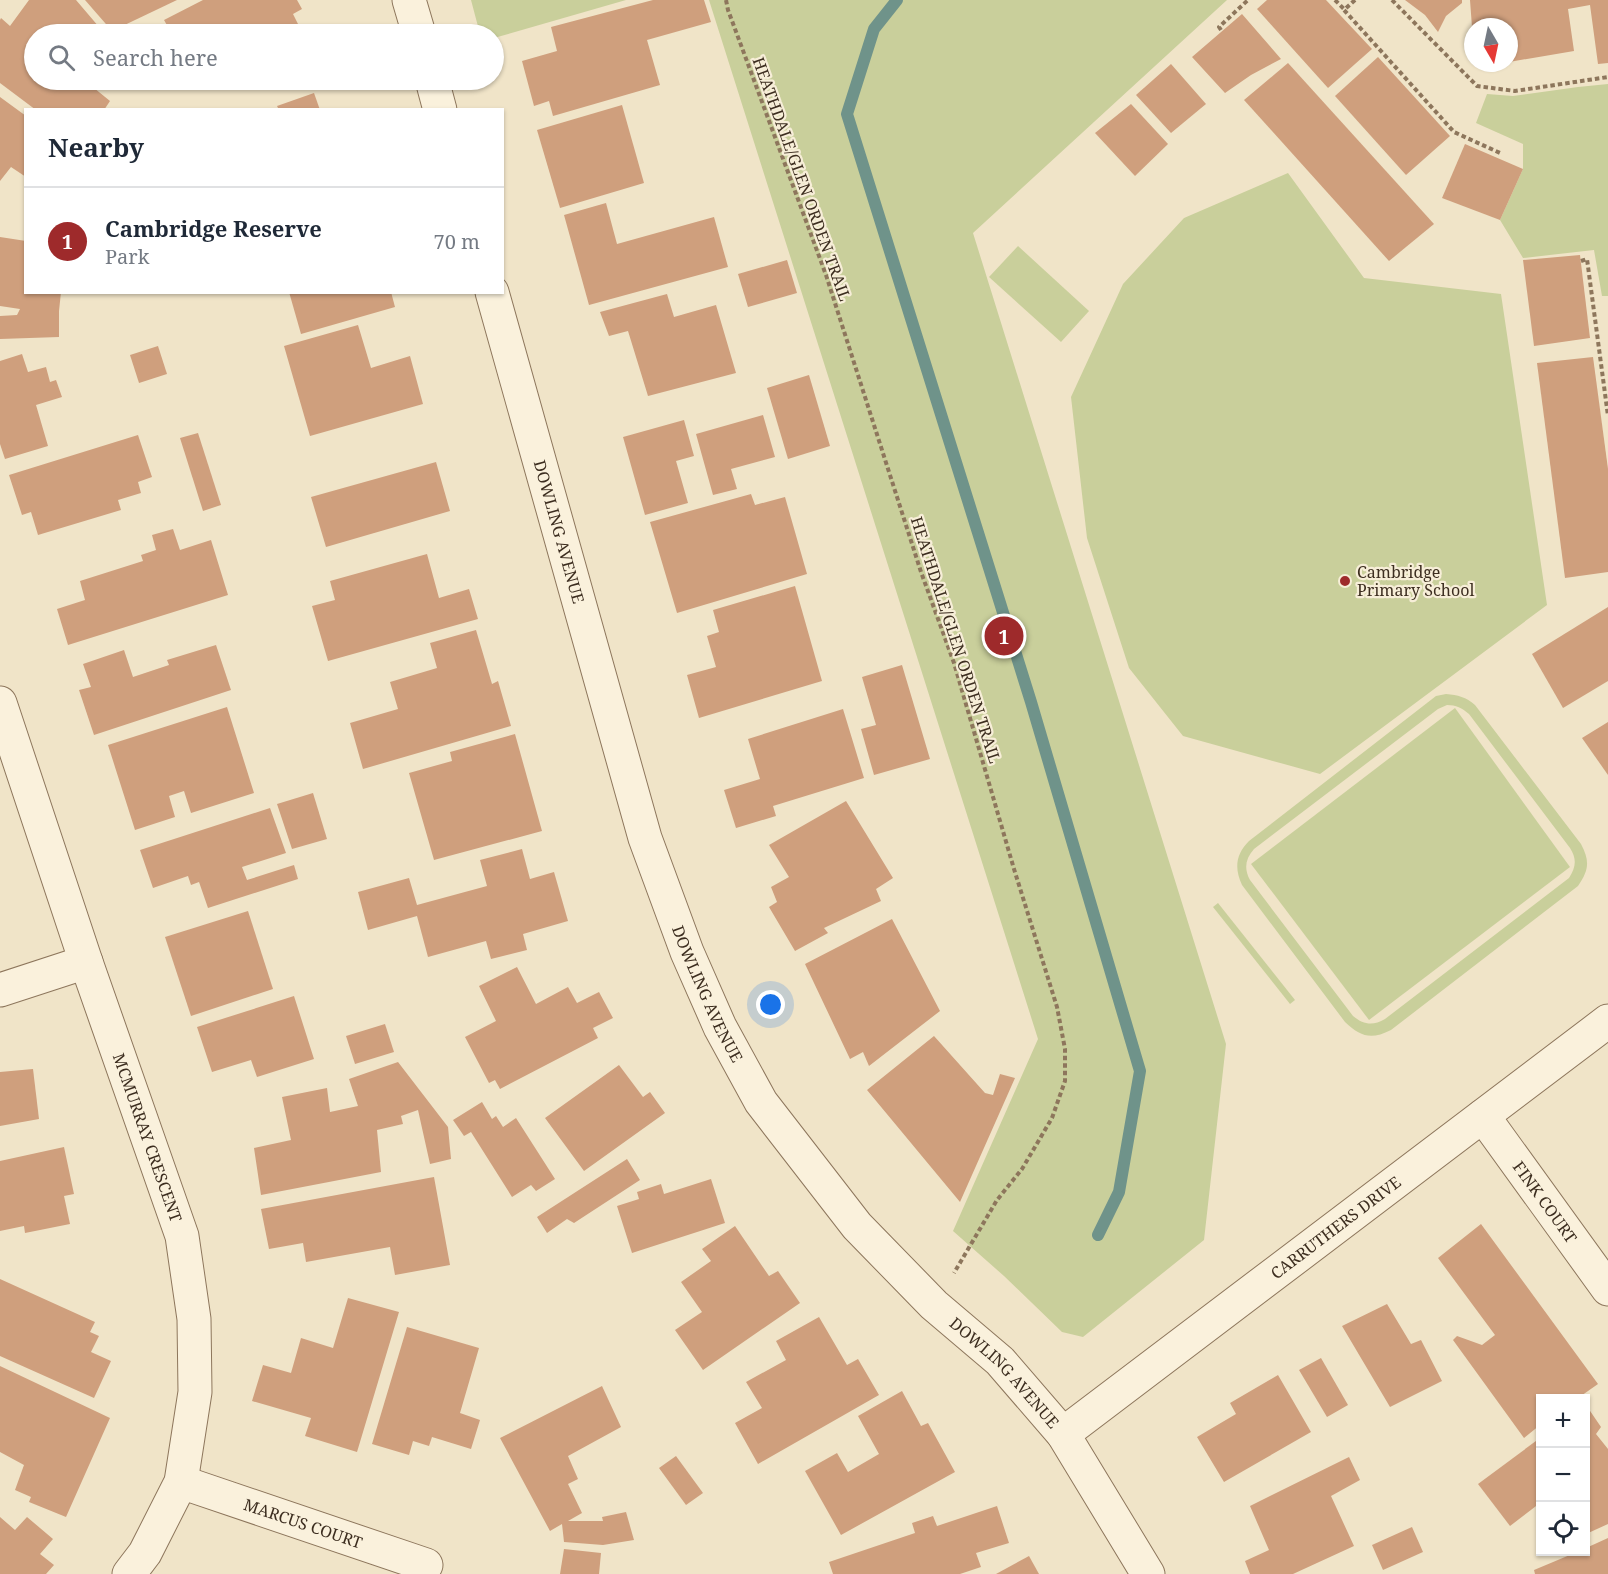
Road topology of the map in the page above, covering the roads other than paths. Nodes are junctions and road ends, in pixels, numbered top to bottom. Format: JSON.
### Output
{"nodes":[{"id":1,"x":409,"y":0,"type":"edge"},
{"id":2,"x":416,"y":24,"type":"edge"},
{"id":3,"x":435,"y":90,"type":"edge"},
{"id":4,"x":440,"y":108,"type":"edge"},
{"id":5,"x":493,"y":294,"type":"edge"},
{"id":6,"x":0,"y":703,"type":"edge"},
{"id":7,"x":86,"y":962,"type":"junction"},
{"id":8,"x":0,"y":990,"type":"edge"},
{"id":9,"x":1608,"y":1021,"type":"edge"},
{"id":10,"x":1483,"y":1116,"type":"junction"},
{"id":11,"x":1608,"y":1289,"type":"edge"},
{"id":12,"x":1063,"y":1434,"type":"junction"},
{"id":13,"x":181,"y":1482,"type":"junction"},
{"id":14,"x":426,"y":1565,"type":"dead end"},
{"id":15,"x":129,"y":1574,"type":"edge"},
{"id":16,"x":1149,"y":1574,"type":"edge"}],
"edges":[{"from":1,"to":2,"type":"street"},
{"from":3,"to":4,"type":"street"},
{"from":5,"to":12,"type":"street","name":"DOWLING AVENUE"},
{"from":6,"to":7,"type":"street","name":"MCMURRAY CRESCENT"},
{"from":7,"to":8,"type":"street"},
{"from":7,"to":13,"type":"street","name":"MCMURRAY CRESCENT"},
{"from":9,"to":10,"type":"street","name":"CARRUTHERS DRIVE"},
{"from":10,"to":11,"type":"street","name":"FINK COURT"},
{"from":10,"to":12,"type":"street","name":"CARRUTHERS DRIVE"},
{"from":12,"to":16,"type":"street","name":"DOWLING AVENUE"},
{"from":13,"to":14,"type":"street","name":"MARCUS COURT"},
{"from":13,"to":15,"type":"street","name":"MCMURRAY CRESCENT"}]}
